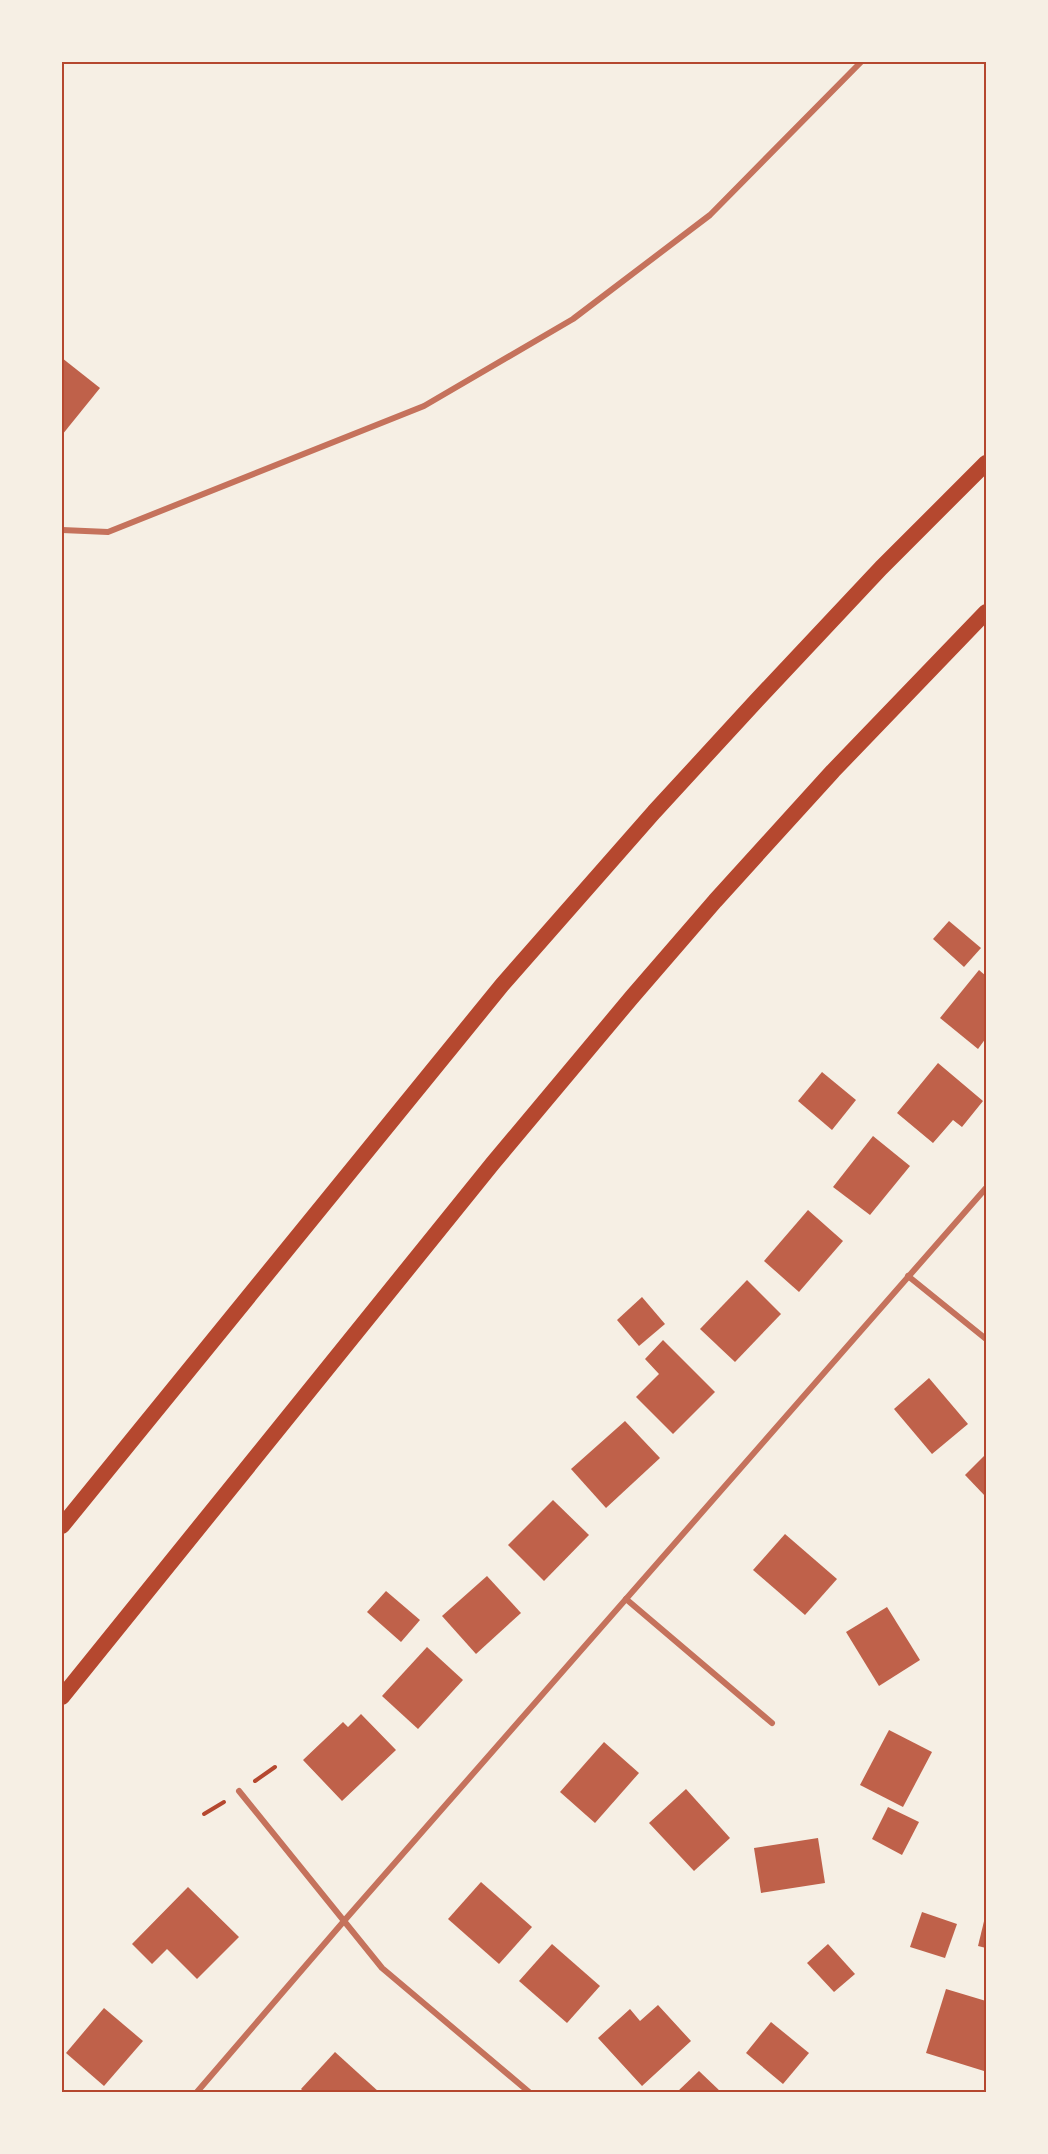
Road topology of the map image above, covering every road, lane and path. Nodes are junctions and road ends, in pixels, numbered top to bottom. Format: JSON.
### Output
{"nodes":[{"id":1,"x":861,"y":62,"type":"edge"},
{"id":2,"x":987,"y":463,"type":"edge"},
{"id":3,"x":62,"y":530,"type":"edge"},
{"id":4,"x":987,"y":612,"type":"edge"},
{"id":5,"x":987,"y":1188,"type":"edge"},
{"id":6,"x":908,"y":1276,"type":"junction"},
{"id":7,"x":987,"y":1339,"type":"edge"},
{"id":8,"x":62,"y":1526,"type":"edge"},
{"id":9,"x":626,"y":1599,"type":"junction"},
{"id":10,"x":62,"y":1697,"type":"edge"},
{"id":11,"x":772,"y":1723,"type":"dead end"},
{"id":12,"x":239,"y":1791,"type":"dead end"},
{"id":13,"x":344,"y":1921,"type":"junction"},
{"id":14,"x":197,"y":2092,"type":"edge"},
{"id":15,"x":529,"y":2092,"type":"edge"}],
"edges":[{"from":1,"to":3,"type":"street"},
{"from":2,"to":8,"type":"highway"},
{"from":4,"to":10,"type":"highway"},
{"from":5,"to":6,"type":"street"},
{"from":6,"to":7,"type":"street"},
{"from":6,"to":9,"type":"street"},
{"from":9,"to":11,"type":"street"},
{"from":9,"to":13,"type":"street"},
{"from":12,"to":13,"type":"street"},
{"from":13,"to":14,"type":"street"},
{"from":13,"to":15,"type":"street"}]}
